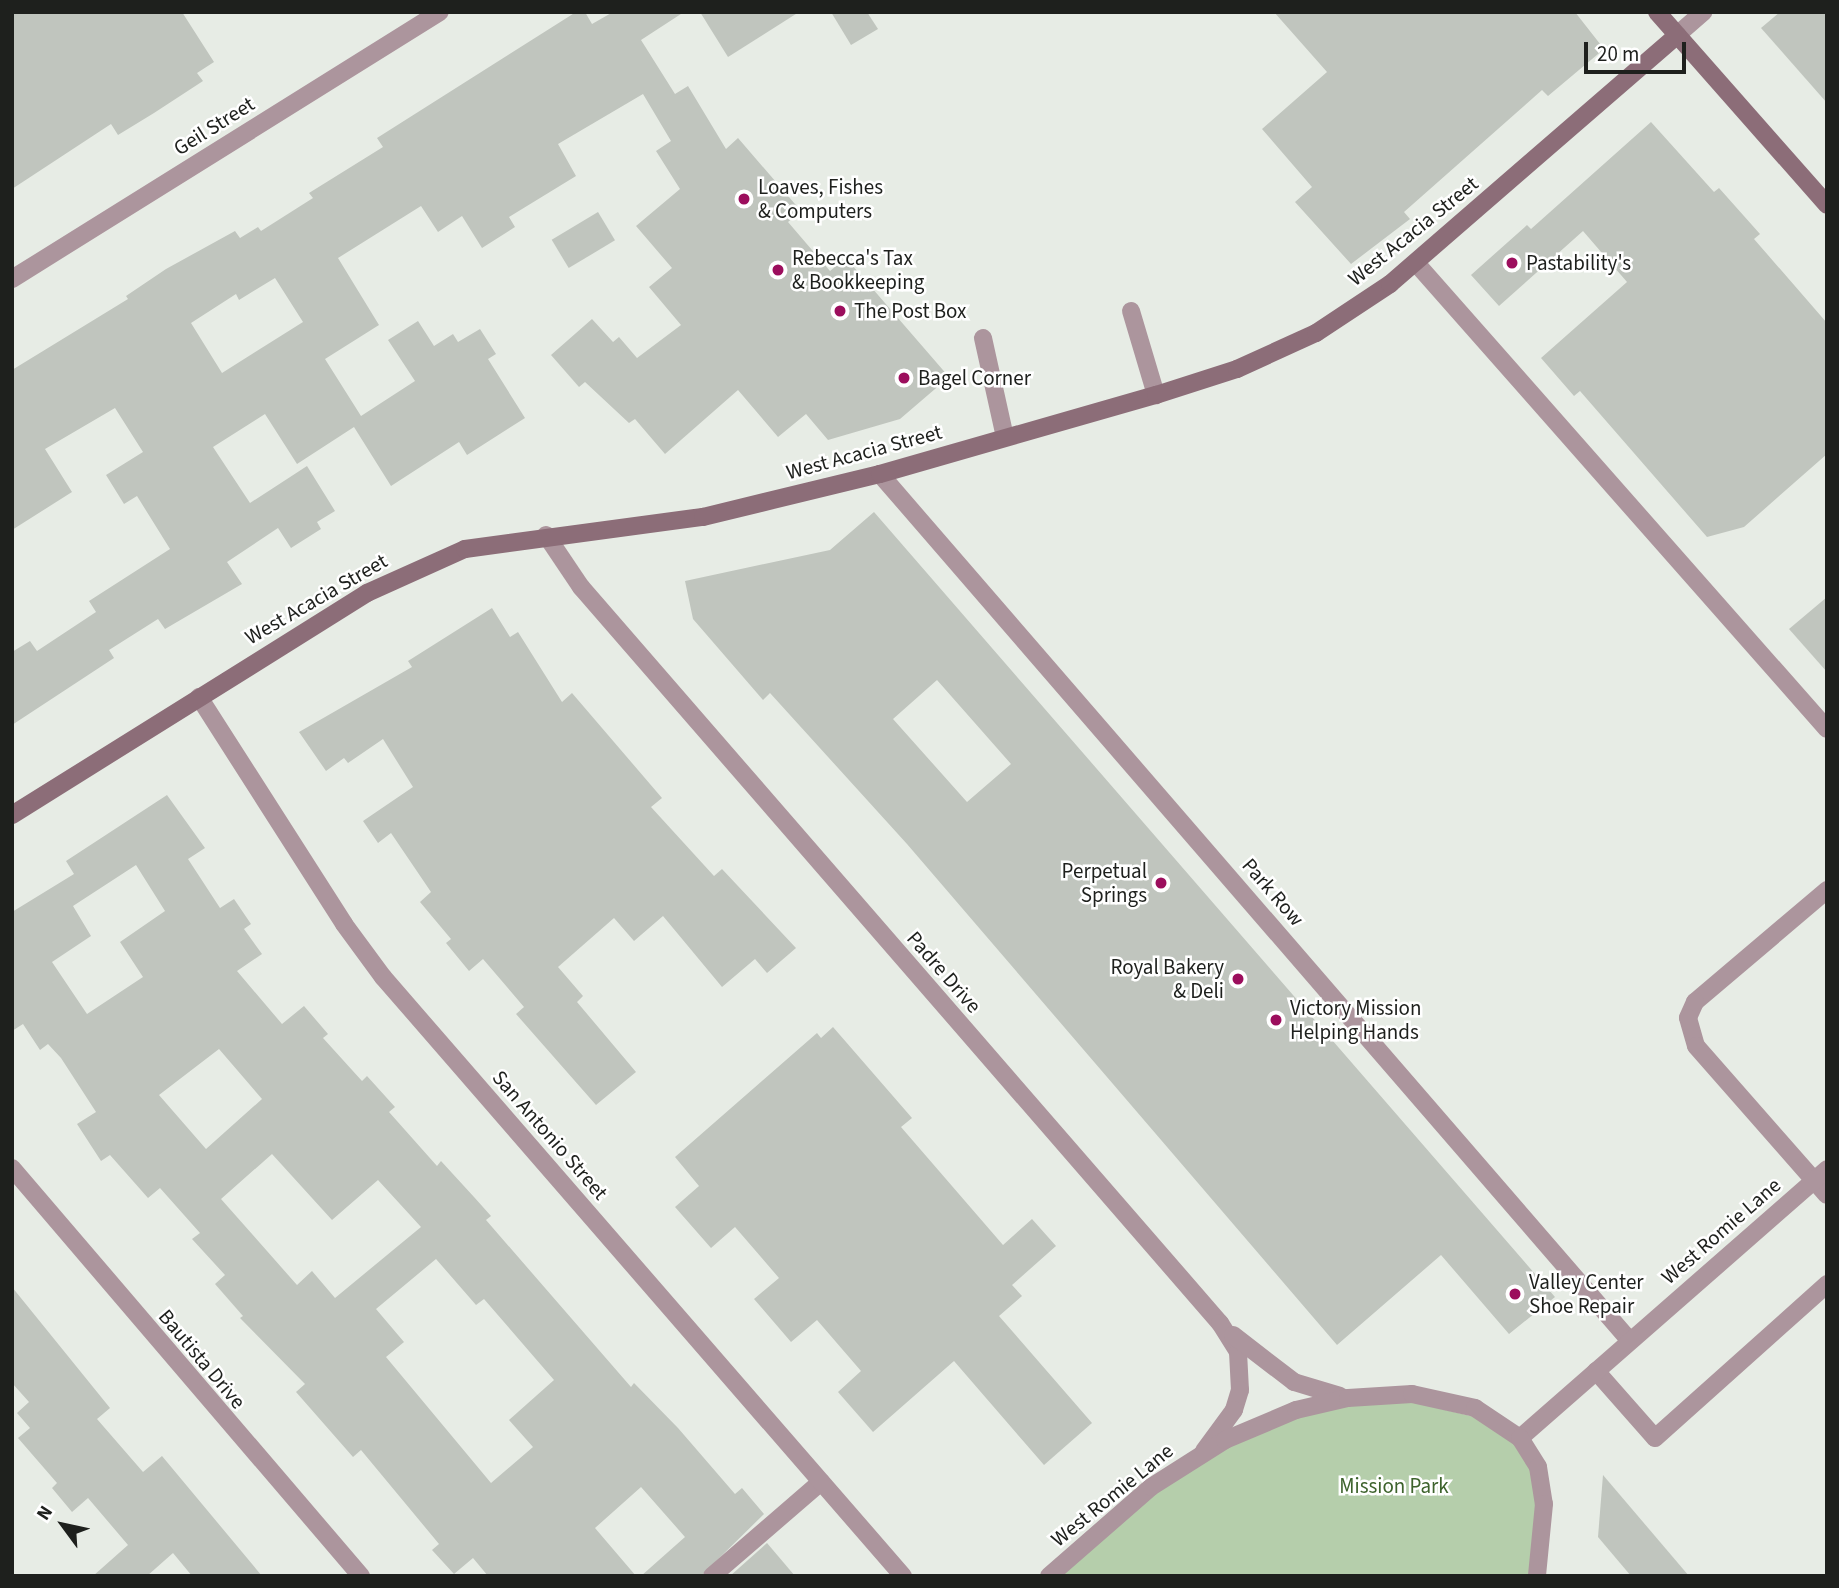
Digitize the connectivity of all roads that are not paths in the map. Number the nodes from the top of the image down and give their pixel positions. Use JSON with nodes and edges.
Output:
{"nodes":[{"id":1,"x":440,"y":12,"type":"edge"},
{"id":2,"x":1657,"y":12,"type":"edge"},
{"id":3,"x":1703,"y":12,"type":"edge"},
{"id":4,"x":1677,"y":35,"type":"junction"},
{"id":5,"x":1826,"y":202,"type":"edge"},
{"id":6,"x":1416,"y":262,"type":"junction"},
{"id":7,"x":12,"y":279,"type":"edge"},
{"id":8,"x":1131,"y":312,"type":"dead end"},
{"id":9,"x":983,"y":338,"type":"dead end"},
{"id":10,"x":1156,"y":396,"type":"junction"},
{"id":11,"x":1005,"y":437,"type":"junction"},
{"id":12,"x":880,"y":474,"type":"junction"},
{"id":13,"x":546,"y":535,"type":"junction"},
{"id":14,"x":199,"y":697,"type":"junction"},
{"id":15,"x":1827,"y":729,"type":"edge"},
{"id":16,"x":12,"y":815,"type":"edge"},
{"id":17,"x":1827,"y":890,"type":"edge"},
{"id":18,"x":12,"y":1168,"type":"edge"},
{"id":19,"x":1821,"y":1175,"type":"edge"},
{"id":20,"x":1827,"y":1195,"type":"edge"},
{"id":21,"x":1827,"y":1284,"type":"edge"},
{"id":22,"x":1220,"y":1323,"type":"junction"},
{"id":23,"x":1630,"y":1341,"type":"junction"},
{"id":24,"x":1596,"y":1371,"type":"junction"},
{"id":25,"x":1348,"y":1398,"type":"junction"},
{"id":26,"x":1520,"y":1438,"type":"junction"},
{"id":27,"x":1204,"y":1451,"type":"junction"},
{"id":28,"x":821,"y":1482,"type":"junction"},
{"id":29,"x":361,"y":1576,"type":"edge"},
{"id":30,"x":712,"y":1576,"type":"edge"},
{"id":31,"x":903,"y":1576,"type":"edge"},
{"id":32,"x":1048,"y":1576,"type":"edge"},
{"id":33,"x":1538,"y":1576,"type":"edge"}],
"edges":[{"from":1,"to":7,"type":"street","name":"Geil Street"},
{"from":2,"to":4,"type":"street"},
{"from":3,"to":4,"type":"street"},
{"from":4,"to":5,"type":"street"},
{"from":4,"to":6,"type":"street","name":"West Acacia Street"},
{"from":6,"to":10,"type":"street","name":"West Acacia Street"},
{"from":6,"to":15,"type":"street"},
{"from":8,"to":10,"type":"street"},
{"from":9,"to":11,"type":"street"},
{"from":10,"to":11,"type":"street","name":"West Acacia Street"},
{"from":11,"to":12,"type":"street","name":"West Acacia Street"},
{"from":12,"to":13,"type":"street","name":"West Acacia Street"},
{"from":12,"to":23,"type":"street","name":"Park Row"},
{"from":13,"to":14,"type":"street","name":"West Acacia Street"},
{"from":13,"to":22,"type":"street","name":"Padre Drive"},
{"from":14,"to":16,"type":"street","name":"West Acacia Street"},
{"from":14,"to":28,"type":"street","name":"San Antonio Street"},
{"from":17,"to":19,"type":"street"},
{"from":18,"to":29,"type":"street","name":"Bautista Drive"},
{"from":19,"to":20,"type":"street"},
{"from":19,"to":23,"type":"street","name":"West Romie Lane"},
{"from":21,"to":24,"type":"street"},
{"from":22,"to":25,"type":"street"},
{"from":22,"to":27,"type":"street","name":"Padre Drive"},
{"from":23,"to":24,"type":"street","name":"West Romie Lane"},
{"from":24,"to":26,"type":"street","name":"West Romie Lane"},
{"from":25,"to":26,"type":"street","name":"West Romie Lane"},
{"from":25,"to":27,"type":"street","name":"West Romie Lane"},
{"from":26,"to":33,"type":"street","name":"West Romie Lane"},
{"from":27,"to":32,"type":"street","name":"West Romie Lane"},
{"from":28,"to":30,"type":"street"},
{"from":28,"to":31,"type":"street","name":"San Antonio Street"}]}
